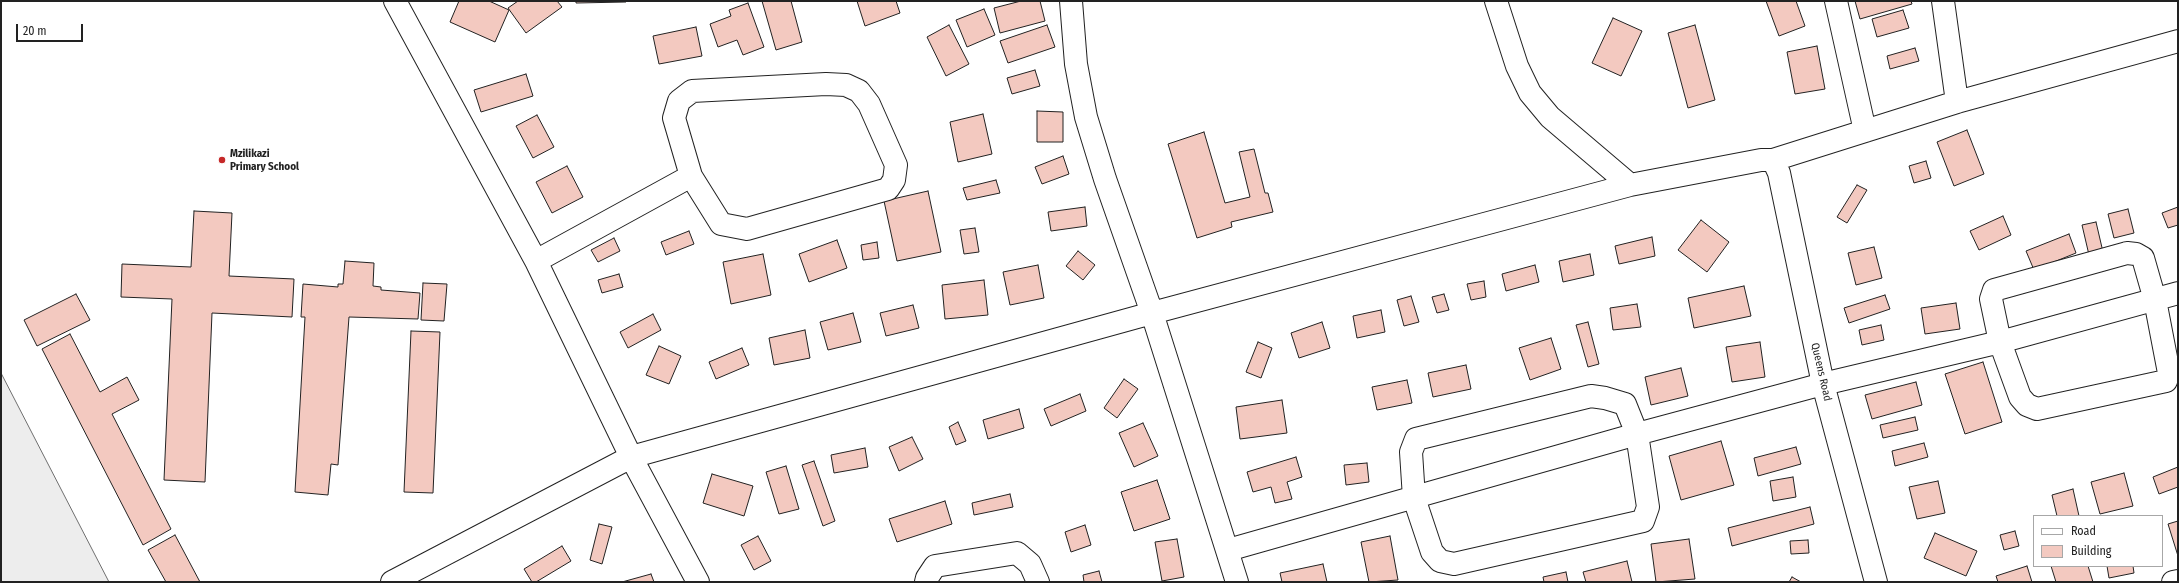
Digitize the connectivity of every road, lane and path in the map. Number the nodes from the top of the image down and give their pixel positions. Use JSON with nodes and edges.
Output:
{"nodes":[{"id":1,"x":396,"y":1,"type":"edge"},
{"id":2,"x":1071,"y":1,"type":"edge"},
{"id":3,"x":1496,"y":1,"type":"edge"},
{"id":4,"x":1836,"y":1,"type":"edge"},
{"id":5,"x":1943,"y":1,"type":"edge"},
{"id":6,"x":2178,"y":41,"type":"edge"},
{"id":7,"x":1958,"y":102,"type":"junction"},
{"id":8,"x":1865,"y":131,"type":"junction"},
{"id":9,"x":1772,"y":160,"type":"junction"},
{"id":10,"x":691,"y":176,"type":"junction"},
{"id":11,"x":1630,"y":185,"type":"junction"},
{"id":12,"x":536,"y":261,"type":"junction"},
{"id":13,"x":2178,"y":293,"type":"edge"},
{"id":14,"x":2155,"y":300,"type":"junction"},
{"id":15,"x":1152,"y":313,"type":"junction"},
{"id":16,"x":2000,"y":342,"type":"junction"},
{"id":17,"x":1823,"y":384,"type":"junction"},
{"id":18,"x":1637,"y":434,"type":"junction"},
{"id":19,"x":631,"y":457,"type":"junction"},
{"id":20,"x":1414,"y":498,"type":"junction"},
{"id":21,"x":1228,"y":550,"type":"junction"},
{"id":22,"x":2178,"y":581,"type":"edge"},
{"id":23,"x":392,"y":582,"type":"edge"},
{"id":24,"x":698,"y":582,"type":"edge"},
{"id":25,"x":926,"y":582,"type":"edge"},
{"id":26,"x":1038,"y":582,"type":"edge"},
{"id":27,"x":1237,"y":582,"type":"edge"},
{"id":28,"x":1876,"y":582,"type":"edge"},
{"id":29,"x":2173,"y":582,"type":"edge"}],
"edges":[{"from":1,"to":12,"type":"street"},
{"from":2,"to":15,"type":"street"},
{"from":3,"to":11,"type":"street"},
{"from":4,"to":8,"type":"street"},
{"from":5,"to":7,"type":"street"},
{"from":6,"to":7,"type":"street"},
{"from":7,"to":8,"type":"street"},
{"from":8,"to":9,"type":"street"},
{"from":9,"to":11,"type":"street"},
{"from":9,"to":17,"type":"street","name":"Queens Road"},
{"from":10,"to":10,"type":"street"},
{"from":10,"to":12,"type":"street"},
{"from":11,"to":15,"type":"street"},
{"from":12,"to":19,"type":"street"},
{"from":13,"to":14,"type":"street"},
{"from":14,"to":16,"type":"street"},
{"from":14,"to":16,"type":"street"},
{"from":14,"to":16,"type":"street"},
{"from":15,"to":19,"type":"street"},
{"from":15,"to":21,"type":"street"},
{"from":16,"to":17,"type":"street"},
{"from":17,"to":18,"type":"street"},
{"from":17,"to":28,"type":"street","name":"Queens Road"},
{"from":18,"to":20,"type":"street"},
{"from":18,"to":20,"type":"street"},
{"from":18,"to":20,"type":"street"},
{"from":19,"to":23,"type":"street"},
{"from":19,"to":24,"type":"street"},
{"from":20,"to":21,"type":"street"},
{"from":21,"to":27,"type":"street"},
{"from":22,"to":29,"type":"street"},
{"from":25,"to":26,"type":"street"}]}
